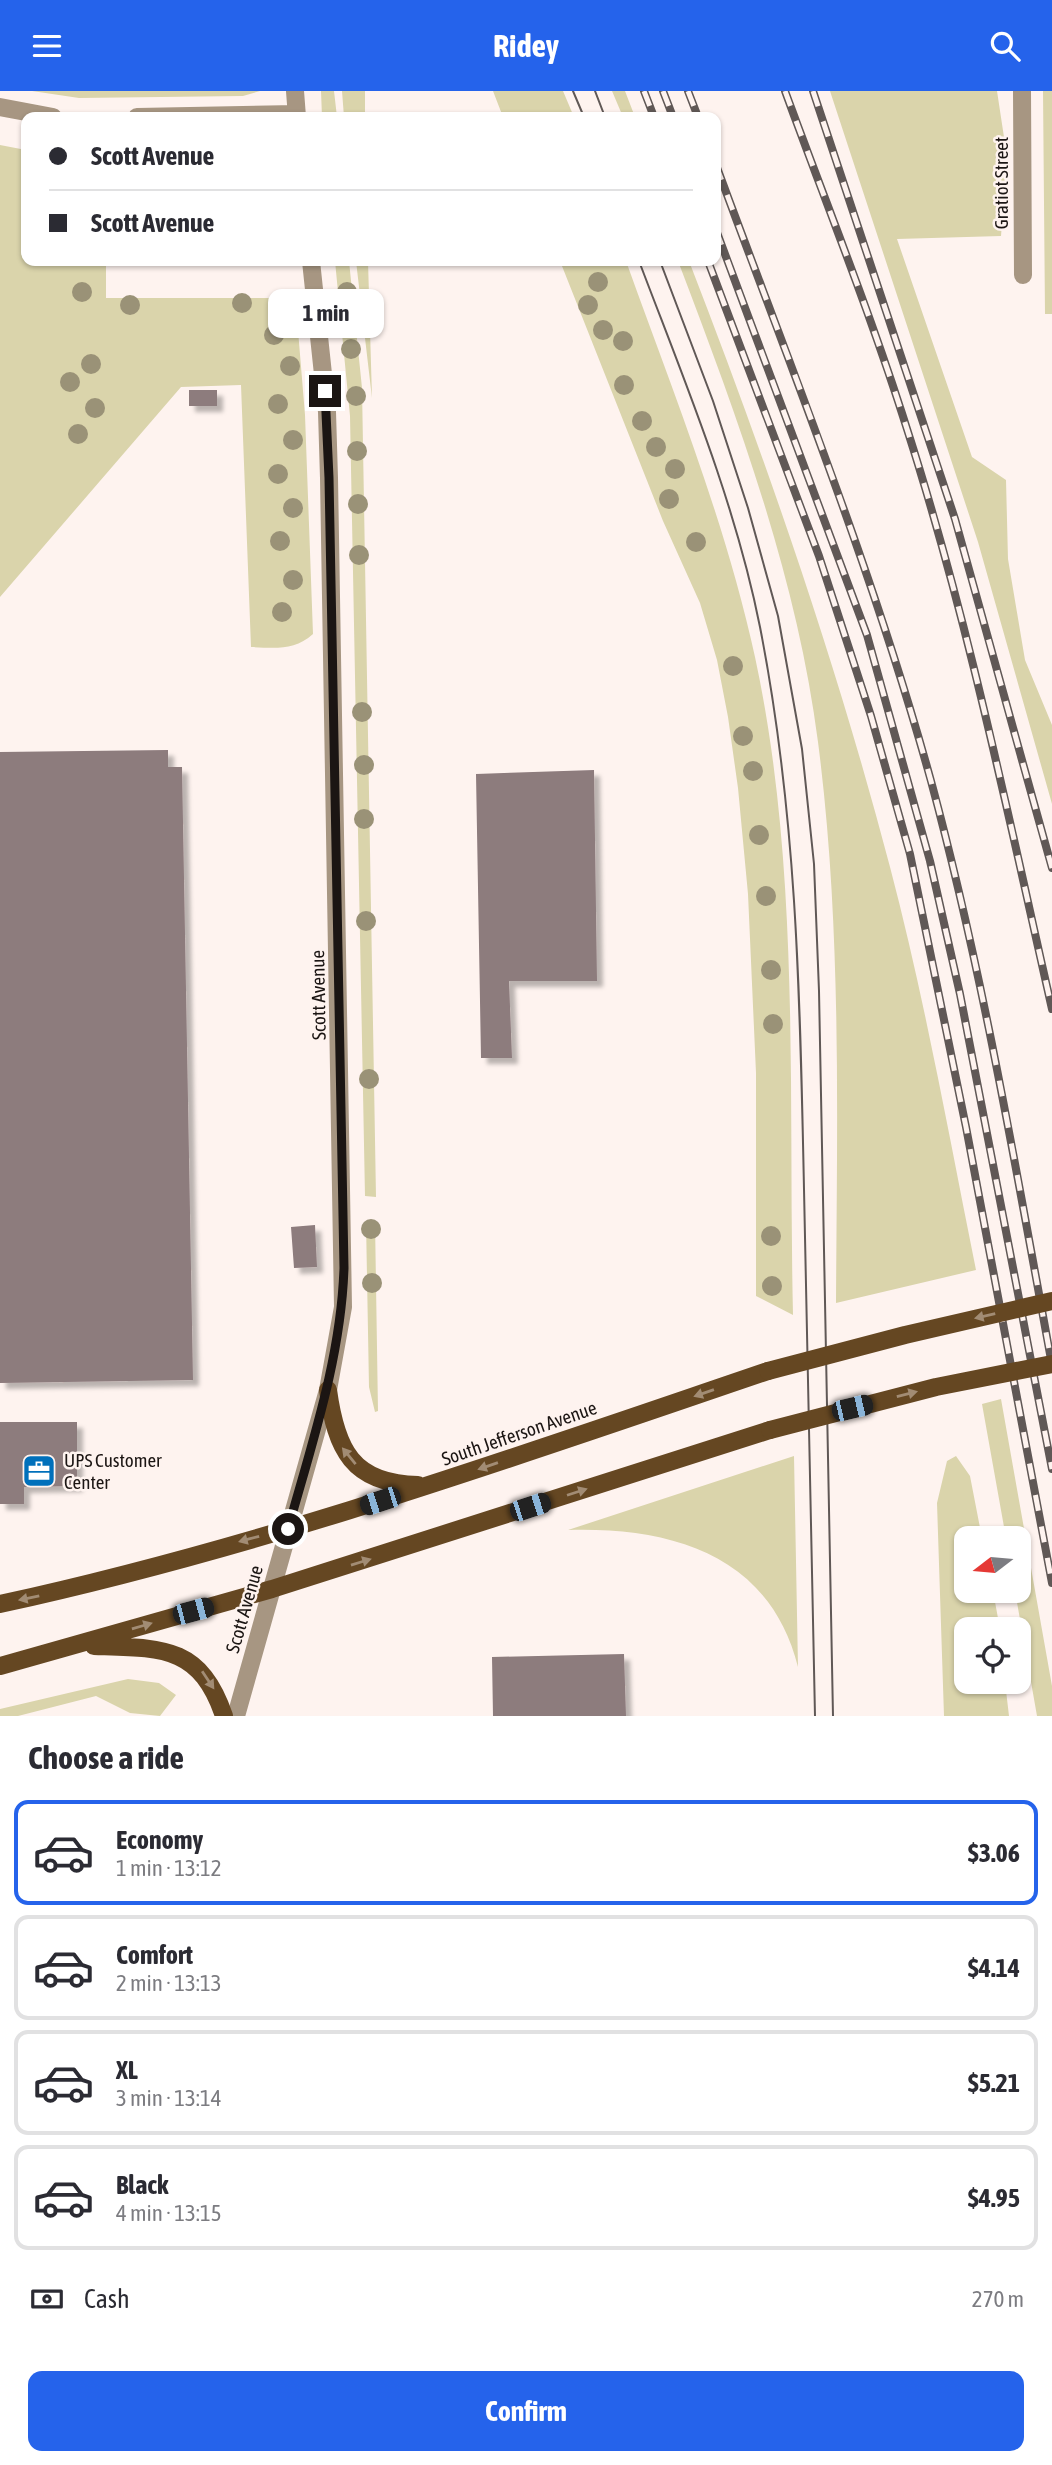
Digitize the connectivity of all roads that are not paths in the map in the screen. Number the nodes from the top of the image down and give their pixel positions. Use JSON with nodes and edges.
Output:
{"nodes":[{"id":1,"x":295,"y":91,"type":"edge"},
{"id":2,"x":1022,"y":91,"type":"edge"},
{"id":3,"x":0,"y":107,"type":"edge"},
{"id":4,"x":26,"y":112,"type":"edge"},
{"id":5,"x":297,"y":112,"type":"edge"},
{"id":6,"x":312,"y":266,"type":"edge"},
{"id":7,"x":1023,"y":275,"type":"dead end"},
{"id":8,"x":1052,"y":1301,"type":"edge"},
{"id":9,"x":1052,"y":1363,"type":"edge"},
{"id":10,"x":328,"y":1390,"type":"junction"},
{"id":11,"x":432,"y":1485,"type":"junction"},
{"id":12,"x":288,"y":1529,"type":"junction"},
{"id":13,"x":272,"y":1589,"type":"junction"},
{"id":14,"x":0,"y":1605,"type":"edge"},
{"id":15,"x":77,"y":1645,"type":"junction"},
{"id":16,"x":0,"y":1667,"type":"edge"},
{"id":17,"x":224,"y":1716,"type":"edge"},
{"id":18,"x":236,"y":1716,"type":"edge"}],
"edges":[{"from":1,"to":5,"type":"street"},
{"from":2,"to":7,"type":"street","name":"Gratiot Street"},
{"from":3,"to":4,"type":"street"},
{"from":6,"to":10,"type":"street","name":"Scott Avenue"},
{"from":8,"to":11,"type":"main road","name":"South Jefferson Avenue","one_way":true,"bridge":true},
{"from":13,"to":9,"type":"main road","one_way":true,"bridge":true},
{"from":11,"to":10,"type":"main road","one_way":true},
{"from":10,"to":12,"type":"street","name":"Scott Avenue"},
{"from":11,"to":12,"type":"main road","name":"South Jefferson Avenue"},
{"from":12,"to":13,"type":"street","name":"Scott Avenue"},
{"from":12,"to":14,"type":"main road","name":"South Jefferson Avenue","one_way":true},
{"from":15,"to":13,"type":"main road","one_way":true},
{"from":13,"to":18,"type":"street","name":"Scott Avenue"},
{"from":15,"to":16,"type":"main road"},
{"from":15,"to":17,"type":"main road","one_way":true}]}
